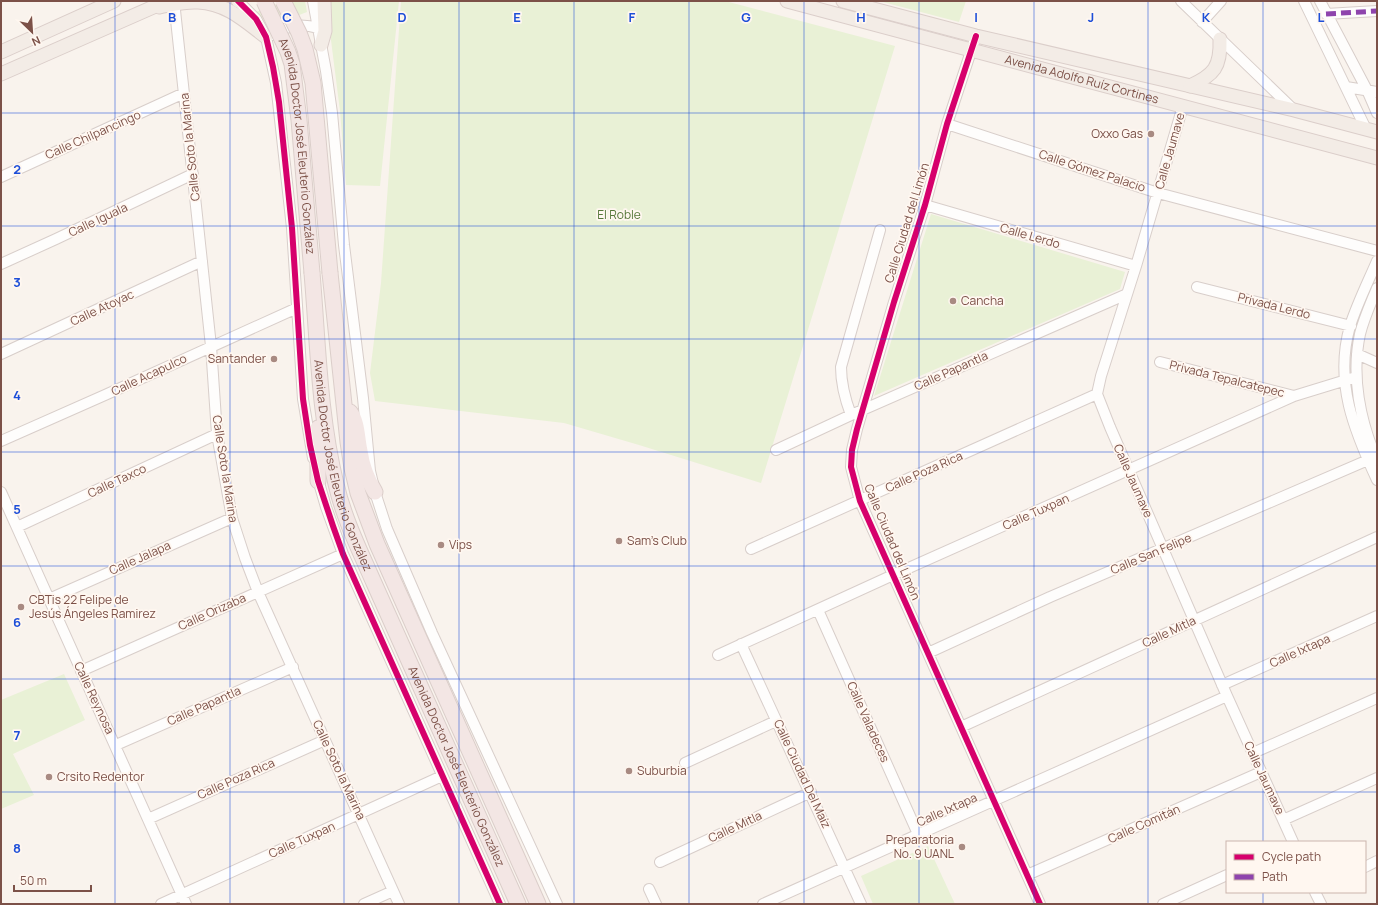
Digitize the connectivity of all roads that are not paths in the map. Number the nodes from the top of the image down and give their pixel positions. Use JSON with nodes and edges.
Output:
{"nodes":[{"id":1,"x":238,"y":1,"type":"edge"},
{"id":2,"x":264,"y":1,"type":"edge"},
{"id":3,"x":283,"y":1,"type":"edge"},
{"id":4,"x":313,"y":1,"type":"edge"},
{"id":5,"x":324,"y":1,"type":"edge"},
{"id":6,"x":787,"y":1,"type":"edge"},
{"id":7,"x":843,"y":1,"type":"edge"},
{"id":8,"x":1181,"y":1,"type":"edge"},
{"id":9,"x":1221,"y":1,"type":"edge"},
{"id":10,"x":1304,"y":1,"type":"edge"},
{"id":11,"x":1320,"y":1,"type":"edge"},
{"id":12,"x":110,"y":2,"type":"edge"},
{"id":13,"x":172,"y":2,"type":"edge"},
{"id":14,"x":1377,"y":11,"type":"edge"},
{"id":15,"x":1326,"y":14,"type":"junction"},
{"id":16,"x":1202,"y":22,"type":"junction"},
{"id":17,"x":318,"y":28,"type":"junction"},
{"id":18,"x":976,"y":36,"type":"junction"},
{"id":19,"x":266,"y":40,"type":"junction"},
{"id":20,"x":1220,"y":40,"type":"junction"},
{"id":21,"x":322,"y":46,"type":"junction"},
{"id":22,"x":972,"y":51,"type":"junction"},
{"id":23,"x":1,"y":52,"type":"edge"},
{"id":24,"x":1,"y":74,"type":"edge"},
{"id":25,"x":1190,"y":86,"type":"junction"},
{"id":26,"x":1346,"y":87,"type":"junction"},
{"id":27,"x":1372,"y":91,"type":"edge"},
{"id":28,"x":184,"y":93,"type":"junction"},
{"id":29,"x":1183,"y":106,"type":"junction"},
{"id":30,"x":1294,"y":110,"type":"junction"},
{"id":31,"x":1377,"y":113,"type":"edge"},
{"id":32,"x":947,"y":124,"type":"junction"},
{"id":33,"x":1372,"y":131,"type":"edge"},
{"id":34,"x":1377,"y":158,"type":"edge"},
{"id":35,"x":194,"y":174,"type":"junction"},
{"id":36,"x":1,"y":176,"type":"edge"},
{"id":37,"x":1158,"y":193,"type":"junction"},
{"id":38,"x":925,"y":205,"type":"junction"},
{"id":39,"x":880,"y":230,"type":"dead end"},
{"id":40,"x":1377,"y":251,"type":"edge"},
{"id":41,"x":202,"y":261,"type":"junction"},
{"id":42,"x":1377,"y":261,"type":"edge"},
{"id":43,"x":1,"y":264,"type":"edge"},
{"id":44,"x":1136,"y":266,"type":"junction"},
{"id":45,"x":1197,"y":287,"type":"dead end"},
{"id":46,"x":1377,"y":288,"type":"edge"},
{"id":47,"x":1127,"y":294,"type":"junction"},
{"id":48,"x":297,"y":308,"type":"junction"},
{"id":49,"x":1350,"y":326,"type":"junction"},
{"id":50,"x":211,"y":346,"type":"junction"},
{"id":51,"x":1,"y":354,"type":"edge"},
{"id":52,"x":1357,"y":354,"type":"junction"},
{"id":53,"x":1160,"y":362,"type":"dead end"},
{"id":54,"x":1377,"y":363,"type":"edge"},
{"id":55,"x":1356,"y":377,"type":"junction"},
{"id":56,"x":1344,"y":380,"type":"junction"},
{"id":57,"x":1097,"y":394,"type":"junction"},
{"id":58,"x":1294,"y":396,"type":"junction"},
{"id":59,"x":344,"y":405,"type":"junction"},
{"id":60,"x":862,"y":410,"type":"junction"},
{"id":61,"x":323,"y":414,"type":"junction"},
{"id":62,"x":851,"y":415,"type":"junction"},
{"id":63,"x":218,"y":434,"type":"junction"},
{"id":64,"x":1,"y":441,"type":"edge"},
{"id":65,"x":776,"y":450,"type":"dead end"},
{"id":66,"x":1374,"y":459,"type":"edge"},
{"id":67,"x":1129,"y":470,"type":"junction"},
{"id":68,"x":1377,"y":480,"type":"edge"},
{"id":69,"x":318,"y":481,"type":"junction"},
{"id":70,"x":1,"y":492,"type":"edge"},
{"id":71,"x":374,"y":492,"type":"junction"},
{"id":72,"x":860,"y":500,"type":"junction"},
{"id":73,"x":232,"y":518,"type":"junction"},
{"id":74,"x":17,"y":527,"type":"junction"},
{"id":75,"x":1377,"y":537,"type":"edge"},
{"id":76,"x":751,"y":549,"type":"dead end"},
{"id":77,"x":1163,"y":549,"type":"junction"},
{"id":78,"x":343,"y":554,"type":"junction"},
{"id":79,"x":893,"y":575,"type":"junction"},
{"id":80,"x":258,"y":592,"type":"junction"},
{"id":81,"x":49,"y":599,"type":"junction"},
{"id":82,"x":818,"y":610,"type":"junction"},
{"id":83,"x":1377,"y":616,"type":"edge"},
{"id":84,"x":1194,"y":620,"type":"junction"},
{"id":85,"x":741,"y":644,"type":"junction"},
{"id":86,"x":928,"y":653,"type":"junction"},
{"id":87,"x":718,"y":655,"type":"dead end"},
{"id":88,"x":293,"y":667,"type":"junction"},
{"id":89,"x":81,"y":671,"type":"junction"},
{"id":90,"x":1222,"y":685,"type":"junction"},
{"id":91,"x":1227,"y":696,"type":"junction"},
{"id":92,"x":1377,"y":698,"type":"edge"},
{"id":93,"x":776,"y":721,"type":"junction"},
{"id":94,"x":961,"y":727,"type":"junction"},
{"id":95,"x":324,"y":740,"type":"junction"},
{"id":96,"x":116,"y":745,"type":"junction"},
{"id":97,"x":1253,"y":753,"type":"junction"},
{"id":98,"x":685,"y":763,"type":"dead end"},
{"id":99,"x":1261,"y":772,"type":"junction"},
{"id":100,"x":442,"y":776,"type":"junction"},
{"id":101,"x":1377,"y":778,"type":"edge"},
{"id":102,"x":810,"y":792,"type":"junction"},
{"id":103,"x":993,"y":801,"type":"junction"},
{"id":104,"x":359,"y":815,"type":"junction"},
{"id":105,"x":148,"y":818,"type":"junction"},
{"id":106,"x":1283,"y":820,"type":"junction"},
{"id":107,"x":918,"y":834,"type":"junction"},
{"id":108,"x":1293,"y":841,"type":"edge"},
{"id":109,"x":1377,"y":861,"type":"edge"},
{"id":110,"x":660,"y":862,"type":"dead end"},
{"id":111,"x":1366,"y":866,"type":"edge"},
{"id":112,"x":846,"y":868,"type":"junction"},
{"id":113,"x":1027,"y":875,"type":"junction"},
{"id":114,"x":1226,"y":875,"type":"edge"},
{"id":115,"x":649,"y":889,"type":"dead end"},
{"id":116,"x":393,"y":891,"type":"junction"},
{"id":117,"x":1316,"y":893,"type":"edge"},
{"id":118,"x":182,"y":894,"type":"junction"},
{"id":119,"x":161,"y":904,"type":"edge"},
{"id":120,"x":186,"y":904,"type":"edge"},
{"id":121,"x":364,"y":904,"type":"edge"},
{"id":122,"x":399,"y":904,"type":"edge"},
{"id":123,"x":500,"y":904,"type":"edge"},
{"id":124,"x":518,"y":904,"type":"edge"},
{"id":125,"x":538,"y":904,"type":"edge"},
{"id":126,"x":557,"y":904,"type":"edge"},
{"id":127,"x":656,"y":904,"type":"edge"},
{"id":128,"x":763,"y":904,"type":"edge"},
{"id":129,"x":862,"y":904,"type":"edge"},
{"id":130,"x":1040,"y":904,"type":"edge"},
{"id":131,"x":1163,"y":904,"type":"edge"},
{"id":132,"x":1321,"y":904,"type":"edge"}],
"edges":[{"from":1,"to":19,"type":"street"},
{"from":2,"to":61,"type":"highway","name":"Avenida Doctor José Eleuterio González","bridge":true},
{"from":3,"to":59,"type":"highway","name":"Avenida Doctor José Eleuterio González","bridge":true},
{"from":4,"to":17,"type":"street"},
{"from":5,"to":21,"type":"main road"},
{"from":6,"to":22,"type":"main road","name":"Avenida Adolfo Ruíz Cortines"},
{"from":7,"to":18,"type":"main road","name":"Avenida Adolfo Ruíz Cortines"},
{"from":8,"to":16,"type":"street"},
{"from":9,"to":16,"type":"street"},
{"from":10,"to":26,"type":"street"},
{"from":11,"to":15,"type":"street"},
{"from":12,"to":23,"type":"main road"},
{"from":13,"to":19,"type":"main road"},
{"from":13,"to":24,"type":"main road"},
{"from":13,"to":28,"type":"street","name":"Calle Soto la Marina"},
{"from":14,"to":15,"type":"street"},
{"from":15,"to":27,"type":"street"},
{"from":16,"to":20,"type":"street"},
{"from":17,"to":19,"type":"street"},
{"from":17,"to":21,"type":"street"},
{"from":18,"to":22,"type":"street","name":"Calle Ciudad del Limón"},
{"from":18,"to":25,"type":"main road","name":"Avenida Adolfo Ruíz Cortines"},
{"from":19,"to":48,"type":"street"},
{"from":20,"to":25,"type":"main road"},
{"from":20,"to":30,"type":"street"},
{"from":21,"to":71,"type":"street"},
{"from":22,"to":29,"type":"main road","name":"Avenida Adolfo Ruíz Cortines"},
{"from":22,"to":32,"type":"street","name":"Calle Ciudad del Limón"},
{"from":25,"to":30,"type":"main road","name":"Avenida Adolfo Ruíz Cortines"},
{"from":26,"to":27,"type":"street"},
{"from":26,"to":33,"type":"street"},
{"from":27,"to":31,"type":"street"},
{"from":28,"to":35,"type":"street","name":"Calle Soto la Marina"},
{"from":28,"to":36,"type":"street","name":"Calle Chilpancingo"},
{"from":29,"to":34,"type":"main road","name":"Avenida Adolfo Ruíz Cortines"},
{"from":29,"to":37,"type":"street","name":"Calle Jaumave"},
{"from":30,"to":33,"type":"main road","name":"Avenida Adolfo Ruíz Cortines"},
{"from":32,"to":37,"type":"street","name":"Calle Gómez Palacio"},
{"from":32,"to":38,"type":"street","name":"Calle Ciudad del Limón"},
{"from":35,"to":41,"type":"street","name":"Calle Soto la Marina"},
{"from":35,"to":43,"type":"street","name":"Calle Iguala"},
{"from":37,"to":40,"type":"street","name":"Calle Gómez Palacio"},
{"from":37,"to":44,"type":"street","name":"Calle Jaumave"},
{"from":38,"to":44,"type":"street","name":"Calle Lerdo"},
{"from":38,"to":60,"type":"street","name":"Calle Ciudad del Limón"},
{"from":39,"to":62,"type":"street"},
{"from":41,"to":50,"type":"street","name":"Calle Soto la Marina"},
{"from":41,"to":51,"type":"street","name":"Calle Atoyac"},
{"from":42,"to":49,"type":"street"},
{"from":44,"to":47,"type":"street","name":"Calle Jaumave"},
{"from":45,"to":49,"type":"street","name":"Privada Lerdo"},
{"from":46,"to":52,"type":"street"},
{"from":47,"to":57,"type":"street","name":"Calle Jaumave"},
{"from":47,"to":60,"type":"street","name":"Calle Papantla"},
{"from":48,"to":50,"type":"street","name":"Calle Acapulco"},
{"from":48,"to":69,"type":"street"},
{"from":49,"to":56,"type":"street"},
{"from":50,"to":63,"type":"street","name":"Calle Soto la Marina"},
{"from":50,"to":64,"type":"street","name":"Calle Acapulco"},
{"from":52,"to":54,"type":"street"},
{"from":52,"to":55,"type":"street"},
{"from":53,"to":58,"type":"street","name":"Privada Tepalcatepec"},
{"from":55,"to":56,"type":"street","name":"Calle Tuxpan"},
{"from":55,"to":66,"type":"street"},
{"from":56,"to":58,"type":"street","name":"Calle Tuxpan"},
{"from":56,"to":66,"type":"street"},
{"from":57,"to":67,"type":"street","name":"Calle Jaumave"},
{"from":57,"to":72,"type":"street","name":"Calle Poza Rica"},
{"from":58,"to":67,"type":"street","name":"Calle Tuxpan"},
{"from":59,"to":71,"type":"highway"},
{"from":59,"to":125,"type":"highway","name":"Avenida Doctor José Eleuterio González"},
{"from":60,"to":62,"type":"street","name":"Calle Papantla"},
{"from":60,"to":72,"type":"street","name":"Calle Ciudad del Limón"},
{"from":61,"to":69,"type":"highway"},
{"from":61,"to":124,"type":"highway","name":"Avenida Doctor José Eleuterio González"},
{"from":62,"to":65,"type":"street","name":"Calle Papantla"},
{"from":63,"to":73,"type":"street","name":"Calle Soto la Marina"},
{"from":63,"to":74,"type":"street","name":"Calle Taxco"},
{"from":66,"to":68,"type":"street"},
{"from":66,"to":77,"type":"street","name":"Calle San Felipe"},
{"from":67,"to":77,"type":"street","name":"Calle Jaumave"},
{"from":67,"to":79,"type":"street","name":"Calle Tuxpan"},
{"from":69,"to":78,"type":"street"},
{"from":70,"to":74,"type":"street","name":"Calle Reynosa"},
{"from":71,"to":126,"type":"street"},
{"from":72,"to":76,"type":"street","name":"Calle Poza Rica"},
{"from":72,"to":79,"type":"street","name":"Calle Ciudad del Limón"},
{"from":73,"to":80,"type":"street","name":"Calle Soto la Marina"},
{"from":73,"to":81,"type":"street","name":"Calle Jalapa"},
{"from":74,"to":81,"type":"street","name":"Calle Reynosa"},
{"from":75,"to":84,"type":"street","name":"Calle Mitla"},
{"from":77,"to":84,"type":"street","name":"Calle Jaumave"},
{"from":77,"to":86,"type":"street","name":"Calle San Felipe"},
{"from":78,"to":80,"type":"street","name":"Calle Orizaba"},
{"from":78,"to":100,"type":"street"},
{"from":79,"to":82,"type":"street","name":"Calle Tuxpan"},
{"from":79,"to":86,"type":"street","name":"Calle Ciudad del Limón"},
{"from":80,"to":88,"type":"street","name":"Calle Soto la Marina"},
{"from":80,"to":89,"type":"street","name":"Calle Orizaba"},
{"from":81,"to":89,"type":"street","name":"Calle Reynosa"},
{"from":82,"to":85,"type":"street","name":"Calle Tuxpan"},
{"from":82,"to":107,"type":"street","name":"Calle Valadeces"},
{"from":83,"to":90,"type":"street","name":"Calle Ixtapa"},
{"from":84,"to":90,"type":"street","name":"Calle Jaumave"},
{"from":84,"to":94,"type":"street","name":"Calle Mitla"},
{"from":85,"to":87,"type":"street","name":"Calle Tuxpan"},
{"from":85,"to":93,"type":"street","name":"Calle Ciudad Del Maíz"},
{"from":86,"to":94,"type":"street","name":"Calle Ciudad del Limón"},
{"from":88,"to":95,"type":"street","name":"Calle Soto la Marina"},
{"from":88,"to":96,"type":"street","name":"Calle Papantla"},
{"from":89,"to":96,"type":"street","name":"Calle Reynosa"},
{"from":90,"to":91,"type":"street","name":"Calle Jaumave"},
{"from":91,"to":97,"type":"street","name":"Calle Jaumave"},
{"from":91,"to":103,"type":"street","name":"Calle Ixtapa"},
{"from":92,"to":97,"type":"street"},
{"from":93,"to":98,"type":"street"},
{"from":93,"to":102,"type":"street","name":"Calle Ciudad Del Maíz"},
{"from":94,"to":103,"type":"street","name":"Calle Ciudad del Limón"},
{"from":95,"to":104,"type":"street","name":"Calle Soto la Marina"},
{"from":95,"to":105,"type":"street","name":"Calle Poza Rica"},
{"from":96,"to":105,"type":"street","name":"Calle Reynosa"},
{"from":97,"to":99,"type":"street","name":"Calle Jaumave"},
{"from":99,"to":106,"type":"street","name":"Calle Jaumave"},
{"from":99,"to":113,"type":"street","name":"Calle Comitán"},
{"from":100,"to":104,"type":"street","name":"Calle Tuxpan"},
{"from":100,"to":123,"type":"street"},
{"from":101,"to":106,"type":"street"},
{"from":102,"to":110,"type":"street","name":"Calle Mitla"},
{"from":102,"to":112,"type":"street","name":"Calle Ciudad Del Maíz"},
{"from":103,"to":107,"type":"street","name":"Calle Ixtapa"},
{"from":103,"to":113,"type":"street","name":"Calle Ciudad del Limón"},
{"from":104,"to":116,"type":"street","name":"Calle Soto la Marina"},
{"from":104,"to":118,"type":"street","name":"Calle Tuxpan"},
{"from":105,"to":118,"type":"street","name":"Calle Reynosa"},
{"from":106,"to":108,"type":"street","name":"Calle Jaumave"},
{"from":107,"to":112,"type":"street","name":"Calle Ixtapa"},
{"from":109,"to":111,"type":"street"},
{"from":112,"to":128,"type":"street","name":"Calle Ixtapa"},
{"from":112,"to":129,"type":"street","name":"Calle Ciudad Del Maíz"},
{"from":113,"to":130,"type":"street","name":"Calle Ciudad del Limón"},
{"from":114,"to":131,"type":"street"},
{"from":115,"to":127,"type":"street"},
{"from":116,"to":121,"type":"street"},
{"from":116,"to":122,"type":"street","name":"Calle Soto la Marina"},
{"from":117,"to":132,"type":"street"},
{"from":118,"to":119,"type":"street","name":"Calle Tuxpan"},
{"from":118,"to":120,"type":"street","name":"Calle Reynosa"}]}
